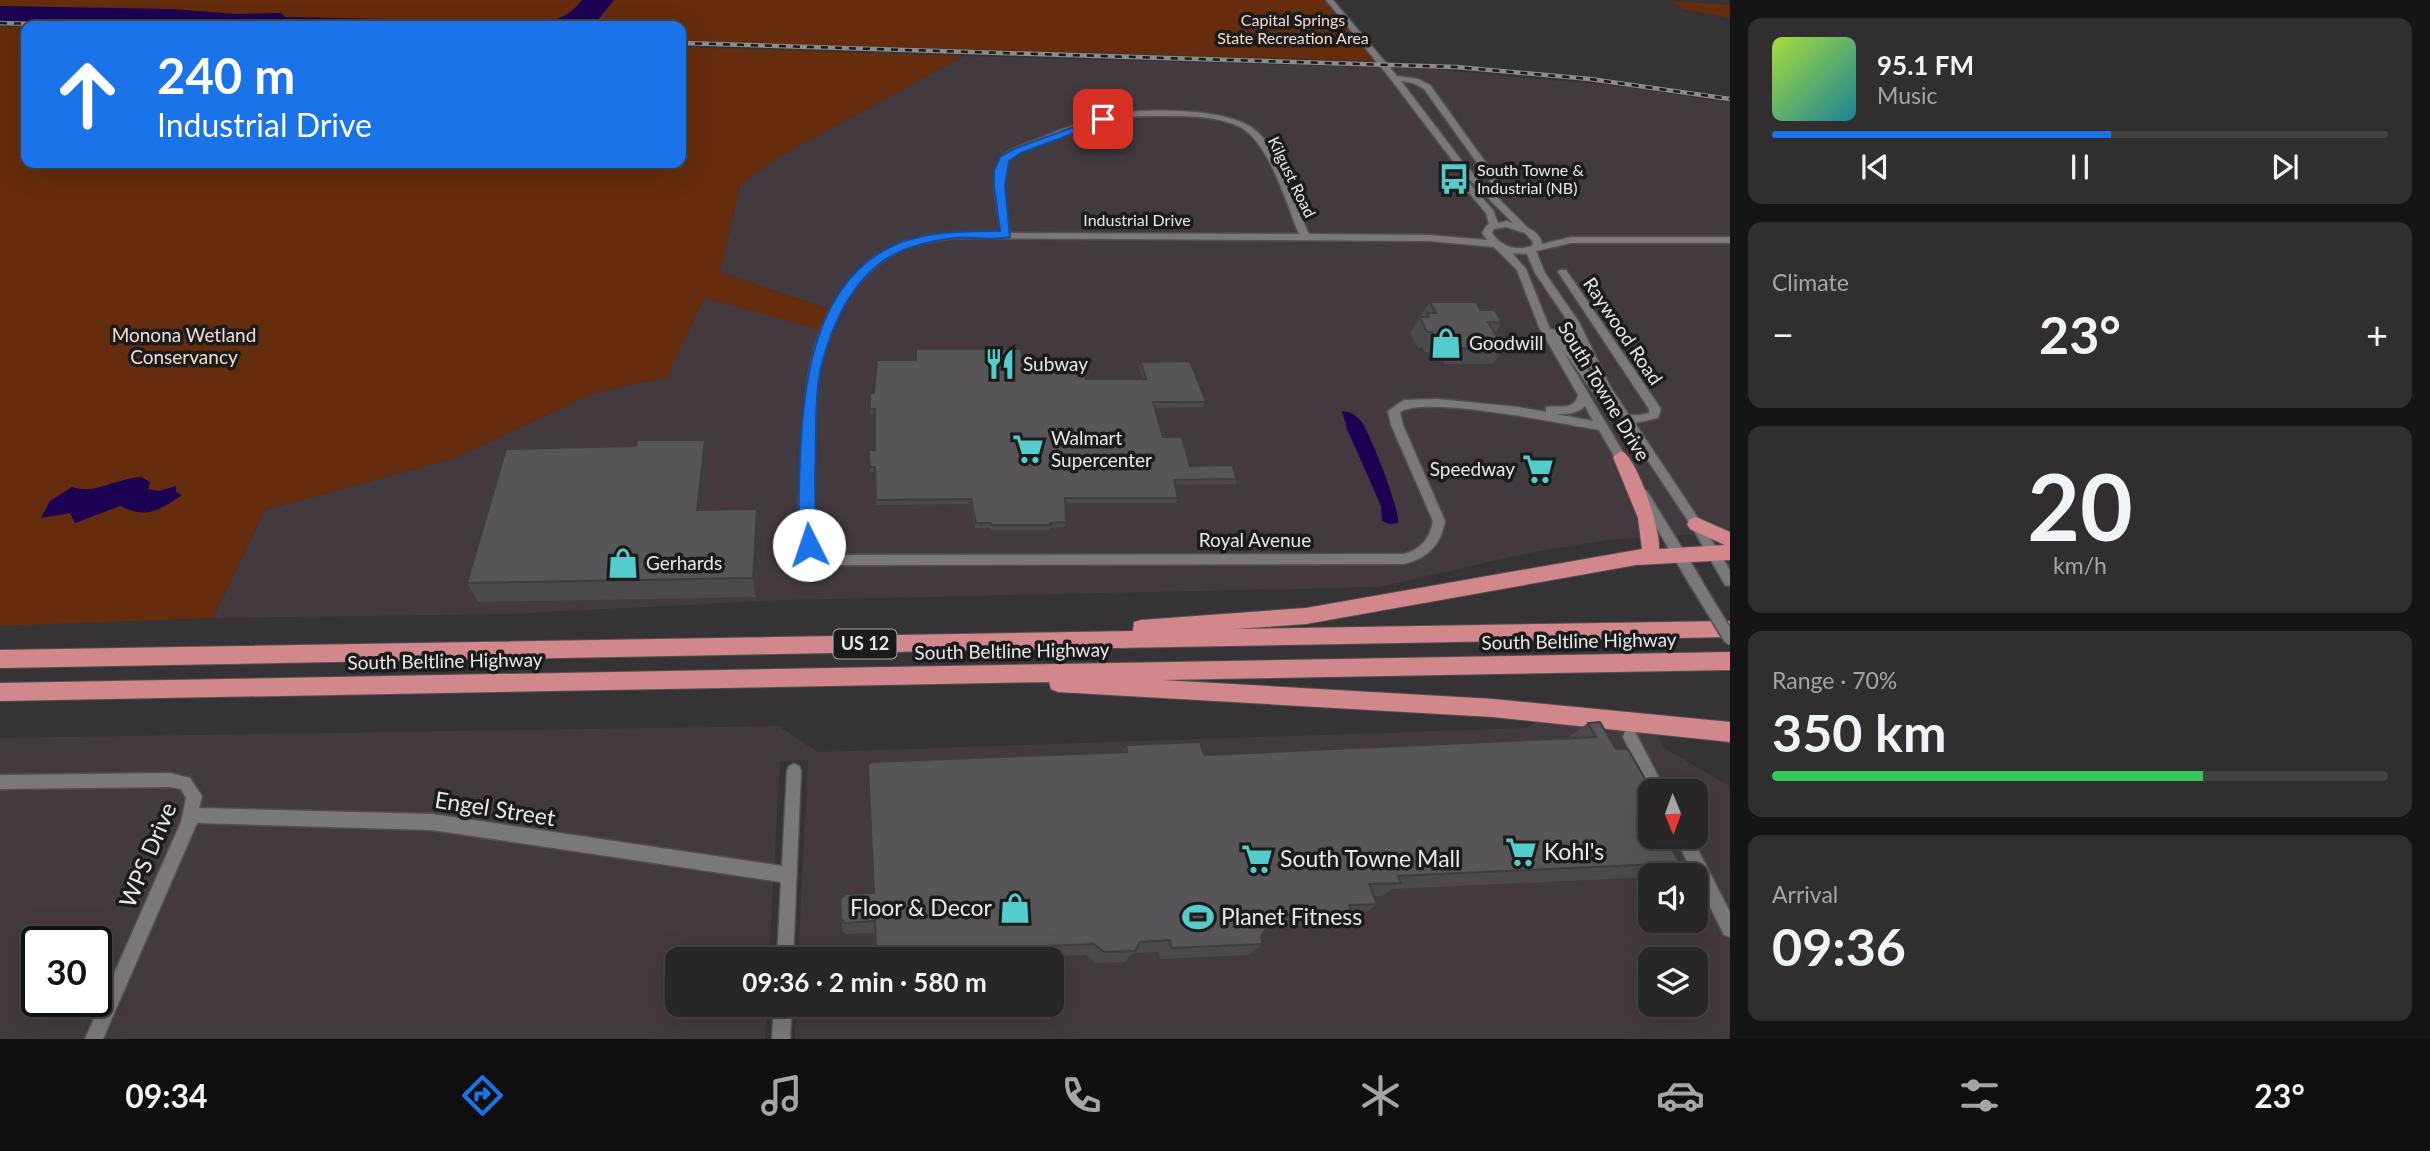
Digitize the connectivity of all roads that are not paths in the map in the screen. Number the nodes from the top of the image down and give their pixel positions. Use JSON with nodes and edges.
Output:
{"nodes":[{"id":1,"x":1329,"y":0,"type":"edge"},
{"id":2,"x":1394,"y":78,"type":"junction"},
{"id":3,"x":1432,"y":131,"type":"junction"},
{"id":4,"x":1501,"y":190,"type":"dead end"},
{"id":5,"x":1492,"y":226,"type":"junction"},
{"id":6,"x":1526,"y":230,"type":"junction"},
{"id":7,"x":1006,"y":235,"type":"junction"},
{"id":8,"x":1305,"y":237,"type":"junction"},
{"id":9,"x":1429,"y":238,"type":"junction"},
{"id":10,"x":1624,"y":240,"type":"junction"},
{"id":11,"x":1730,"y":240,"type":"edge"},
{"id":12,"x":1498,"y":245,"type":"junction"},
{"id":13,"x":1533,"y":250,"type":"junction"},
{"id":14,"x":1563,"y":272,"type":"dead end"},
{"id":15,"x":1540,"y":318,"type":"junction"},
{"id":16,"x":1584,"y":396,"type":"junction"},
{"id":17,"x":1655,"y":409,"type":"joint"},
{"id":18,"x":1518,"y":411,"type":"junction"},
{"id":19,"x":1628,"y":418,"type":"junction"},
{"id":20,"x":1603,"y":427,"type":"junction"},
{"id":21,"x":1621,"y":457,"type":"junction"},
{"id":22,"x":1696,"y":524,"type":"junction"},
{"id":23,"x":1730,"y":540,"type":"edge"},
{"id":24,"x":809,"y":545,"type":"joint"},
{"id":25,"x":1721,"y":553,"type":"edge"},
{"id":26,"x":1678,"y":554,"type":"junction"},
{"id":27,"x":1642,"y":557,"type":"junction"},
{"id":28,"x":1730,"y":581,"type":"edge"},
{"id":29,"x":1730,"y":629,"type":"edge"},
{"id":30,"x":1730,"y":639,"type":"edge"},
{"id":31,"x":900,"y":643,"type":"junction"},
{"id":32,"x":0,"y":659,"type":"edge"},
{"id":33,"x":1730,"y":662,"type":"edge"},
{"id":34,"x":901,"y":676,"type":"junction"},
{"id":35,"x":0,"y":692,"type":"edge"},
{"id":36,"x":1652,"y":723,"type":"junction"},
{"id":37,"x":1730,"y":732,"type":"edge"},
{"id":38,"x":1630,"y":737,"type":"dead end"},
{"id":39,"x":1730,"y":742,"type":"edge"},
{"id":40,"x":794,"y":771,"type":"dead end"},
{"id":41,"x":1652,"y":779,"type":"edge"},
{"id":42,"x":0,"y":782,"type":"edge"},
{"id":43,"x":192,"y":815,"type":"junction"},
{"id":44,"x":1689,"y":849,"type":"edge"},
{"id":45,"x":789,"y":875,"type":"junction"},
{"id":46,"x":1730,"y":929,"type":"edge"},
{"id":47,"x":786,"y":947,"type":"edge"},
{"id":48,"x":782,"y":1017,"type":"edge"},
{"id":49,"x":94,"y":1039,"type":"edge"},
{"id":50,"x":781,"y":1039,"type":"edge"}],
"edges":[{"from":1,"to":2,"type":"street"},
{"from":2,"to":3,"type":"street"},
{"from":2,"to":4,"type":"street"},
{"from":3,"to":5,"type":"street"},
{"from":3,"to":6,"type":"street"},
{"from":5,"to":6,"type":"street"},
{"from":5,"to":9,"type":"street","name":"Industrial Drive"},
{"from":5,"to":12,"type":"street"},
{"from":6,"to":10,"type":"street"},
{"from":6,"to":13,"type":"street","name":"South Towne Drive"},
{"from":7,"to":8,"type":"street","name":"Industrial Drive"},
{"from":7,"to":8,"type":"street","name":"Kilgust Road"},
{"from":7,"to":24,"type":"street","name":"Industrial Drive"},
{"from":8,"to":9,"type":"street","name":"Industrial Drive"},
{"from":9,"to":12,"type":"street","name":"Industrial Drive"},
{"from":10,"to":11,"type":"street"},
{"from":10,"to":13,"type":"street"},
{"from":12,"to":13,"type":"street","name":"Industrial Drive"},
{"from":12,"to":15,"type":"street","name":"South Towne Drive"},
{"from":13,"to":19,"type":"street","name":"South Towne Drive"},
{"from":14,"to":17,"type":"street","name":"Raywood Road"},
{"from":15,"to":16,"type":"street","name":"South Towne Drive"},
{"from":15,"to":19,"type":"street"},
{"from":16,"to":18,"type":"street","name":"Royal Avenue"},
{"from":16,"to":20,"type":"street","name":"South Towne Drive"},
{"from":17,"to":19,"type":"street"},
{"from":18,"to":20,"type":"street","name":"Royal Avenue"},
{"from":18,"to":24,"type":"street","name":"Royal Avenue"},
{"from":19,"to":22,"type":"street","name":"South Towne Drive"},
{"from":20,"to":21,"type":"street","name":"South Towne Drive"},
{"from":21,"to":26,"type":"street","name":"South Towne Drive"},
{"from":21,"to":27,"type":"highway"},
{"from":22,"to":23,"type":"highway"},
{"from":22,"to":25,"type":"street","name":"South Towne Drive"},
{"from":25,"to":26,"type":"highway"},
{"from":25,"to":28,"type":"street","name":"South Towne Drive"},
{"from":26,"to":27,"type":"highway"},
{"from":26,"to":30,"type":"street","name":"South Towne Drive","bridge":true},
{"from":27,"to":31,"type":"highway"},
{"from":29,"to":31,"type":"highway","name":"South Beltline Highway","number":"US 12"},
{"from":31,"to":32,"type":"highway","name":"South Beltline Highway","number":"US 12"},
{"from":33,"to":34,"type":"highway","name":"South Beltline Highway","number":"US 12"},
{"from":34,"to":35,"type":"highway","name":"South Beltline Highway","number":"US 12"},
{"from":34,"to":36,"type":"highway"},
{"from":36,"to":37,"type":"highway"},
{"from":36,"to":39,"type":"highway"},
{"from":38,"to":41,"type":"street"},
{"from":40,"to":45,"type":"street"},
{"from":42,"to":43,"type":"street","name":"WPS Drive"},
{"from":43,"to":45,"type":"street","name":"Engel Street"},
{"from":43,"to":49,"type":"street","name":"WPS Drive"},
{"from":44,"to":46,"type":"street"},
{"from":45,"to":47,"type":"street"},
{"from":48,"to":50,"type":"street"}]}
